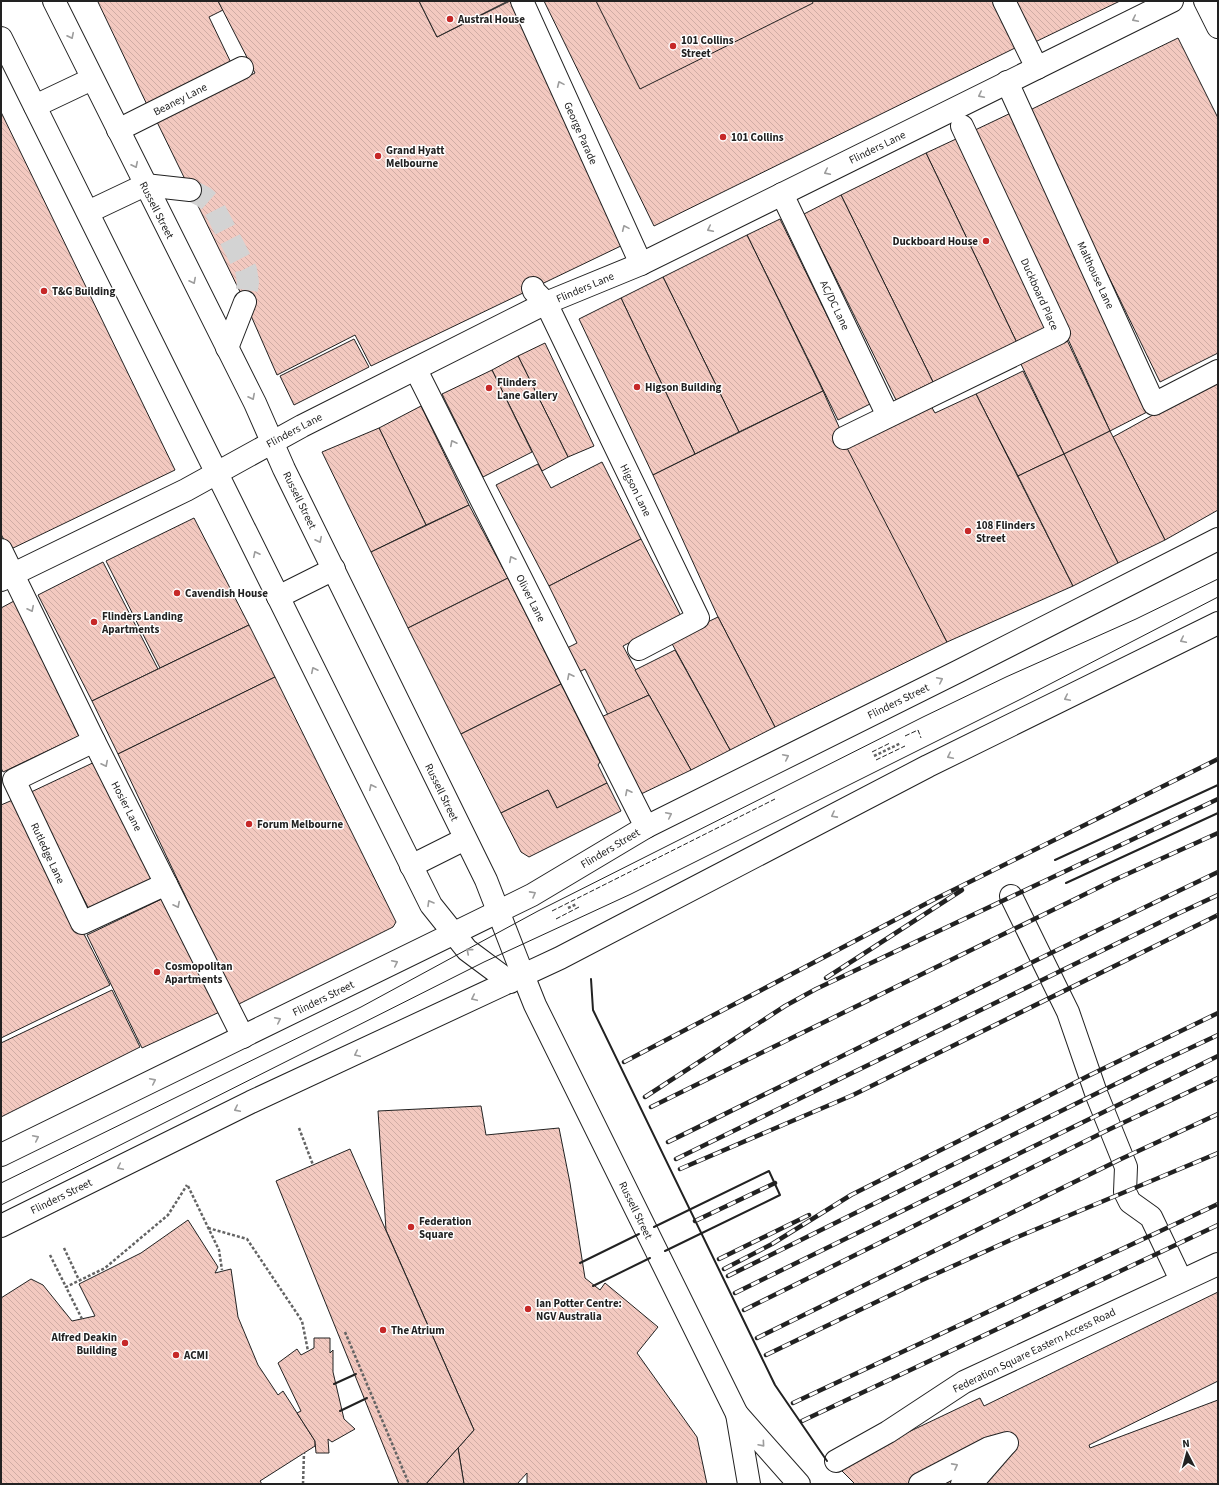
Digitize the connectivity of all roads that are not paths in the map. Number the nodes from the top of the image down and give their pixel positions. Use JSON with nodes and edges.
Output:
{"nodes":[{"id":1,"x":54,"y":1,"type":"edge"},
{"id":2,"x":522,"y":1,"type":"edge"},
{"id":3,"x":1004,"y":1,"type":"edge"},
{"id":4,"x":1172,"y":1,"type":"edge"},
{"id":5,"x":1205,"y":1,"type":"edge"},
{"id":6,"x":1218,"y":27,"type":"edge"},
{"id":7,"x":1,"y":38,"type":"edge"},
{"id":8,"x":242,"y":68,"type":"dead end"},
{"id":9,"x":1037,"y":68,"type":"junction"},
{"id":10,"x":92,"y":79,"type":"junction"},
{"id":11,"x":1008,"y":82,"type":"junction"},
{"id":12,"x":36,"y":106,"type":"junction"},
{"id":13,"x":962,"y":126,"type":"dead end"},
{"id":14,"x":118,"y":130,"type":"junction"},
{"id":15,"x":145,"y":186,"type":"junction"},
{"id":16,"x":190,"y":190,"type":"tunnel mouth"},
{"id":17,"x":782,"y":194,"type":"junction"},
{"id":18,"x":88,"y":212,"type":"junction"},
{"id":19,"x":641,"y":264,"type":"junction"},
{"id":20,"x":540,"y":296,"type":"junction"},
{"id":21,"x":245,"y":302,"type":"tunnel mouth"},
{"id":22,"x":227,"y":348,"type":"junction"},
{"id":23,"x":416,"y":370,"type":"junction"},
{"id":24,"x":1218,"y":371,"type":"edge"},
{"id":25,"x":888,"y":416,"type":"junction"},
{"id":26,"x":844,"y":438,"type":"dead end"},
{"id":27,"x":272,"y":442,"type":"junction"},
{"id":28,"x":216,"y":472,"type":"junction"},
{"id":29,"x":1218,"y":539,"type":"edge"},
{"id":30,"x":1,"y":550,"type":"edge"},
{"id":31,"x":334,"y":569,"type":"junction"},
{"id":32,"x":7,"y":577,"type":"edge"},
{"id":33,"x":278,"y":597,"type":"junction"},
{"id":34,"x":1218,"y":623,"type":"edge"},
{"id":35,"x":640,"y":649,"type":"dead end"},
{"id":36,"x":94,"y":741,"type":"junction"},
{"id":37,"x":7,"y":784,"type":"edge"},
{"id":38,"x":646,"y":826,"type":"junction"},
{"id":39,"x":465,"y":839,"type":"junction"},
{"id":40,"x":411,"y":866,"type":"junction"},
{"id":41,"x":166,"y":884,"type":"junction"},
{"id":42,"x":1011,"y":896,"type":"dead end"},
{"id":43,"x":498,"y":911,"type":"junction"},
{"id":44,"x":453,"y":934,"type":"junction"},
{"id":45,"x":516,"y":979,"type":"junction"},
{"id":46,"x":243,"y":1037,"type":"junction"},
{"id":47,"x":1,"y":1155,"type":"edge"},
{"id":48,"x":1,"y":1226,"type":"edge"},
{"id":49,"x":1218,"y":1264,"type":"edge"},
{"id":50,"x":1181,"y":1280,"type":"junction"},
{"id":51,"x":737,"y":1414,"type":"junction"},
{"id":52,"x":836,"y":1461,"type":"dead end"},
{"id":53,"x":749,"y":1484,"type":"edge"},
{"id":54,"x":799,"y":1484,"type":"edge"},
{"id":55,"x":920,"y":1484,"type":"edge"},
{"id":56,"x":962,"y":1484,"type":"edge"}],
"edges":[{"from":1,"to":10,"type":"main road","name":"Russell Street","one_way":true},
{"from":19,"to":2,"type":"main road","name":"George Parade","one_way":true},
{"from":3,"to":9,"type":"main road"},
{"from":4,"to":9,"type":"main road","name":"Flinders Lane","one_way":true},
{"from":5,"to":6,"type":"main road"},
{"from":7,"to":12,"type":"main road"},
{"from":8,"to":14,"type":"main road","name":"Beaney Lane"},
{"from":9,"to":11,"type":"main road","name":"Flinders Lane"},
{"from":10,"to":12,"type":"main road"},
{"from":10,"to":14,"type":"main road","name":"Russell Street"},
{"from":11,"to":17,"type":"main road","name":"Flinders Lane","one_way":true},
{"from":11,"to":24,"type":"main road","name":"Malthouse Lane"},
{"from":12,"to":18,"type":"main road"},
{"from":13,"to":25,"type":"main road","name":"Duckboard Place"},
{"from":14,"to":15,"type":"main road","name":"Russell Street","one_way":true},
{"from":15,"to":16,"type":"main road"},
{"from":15,"to":18,"type":"main road"},
{"from":15,"to":22,"type":"main road","name":"Russell Street","one_way":true},
{"from":17,"to":19,"type":"main road","name":"Flinders Lane","one_way":true},
{"from":17,"to":25,"type":"main road","name":"AC/DC Lane"},
{"from":18,"to":28,"type":"main road"},
{"from":19,"to":20,"type":"main road","name":"Flinders Lane"},
{"from":20,"to":23,"type":"main road","name":"Flinders Lane"},
{"from":20,"to":35,"type":"main road","name":"Higson Lane"},
{"from":21,"to":22,"type":"main road"},
{"from":22,"to":27,"type":"main road","name":"Russell Street","one_way":true},
{"from":23,"to":27,"type":"main road","name":"Flinders Lane"},
{"from":38,"to":23,"type":"main road","name":"Oliver Lane","one_way":true},
{"from":25,"to":26,"type":"main road","name":"Duckboard Place"},
{"from":27,"to":28,"type":"main road","name":"Flinders Lane"},
{"from":27,"to":31,"type":"main road","name":"Russell Street","one_way":true},
{"from":28,"to":32,"type":"main road","name":"Flinders Lane"},
{"from":33,"to":28,"type":"main road","one_way":true},
{"from":38,"to":29,"type":"main road","name":"Flinders Street","one_way":true},
{"from":30,"to":32,"type":"main road","name":"Hosier Lane"},
{"from":31,"to":33,"type":"main road"},
{"from":31,"to":39,"type":"main road","name":"Russell Street"},
{"from":32,"to":36,"type":"main road","name":"Hosier Lane","one_way":true},
{"from":40,"to":33,"type":"main road","one_way":true},
{"from":34,"to":45,"type":"main road","name":"Flinders Street","one_way":true},
{"from":36,"to":37,"type":"main road","name":"Rutledge Lane"},
{"from":36,"to":41,"type":"main road","name":"Hosier Lane","one_way":true},
{"from":37,"to":41,"type":"main road","name":"Rutledge Lane"},
{"from":43,"to":38,"type":"main road","name":"Flinders Street","one_way":true},
{"from":39,"to":40,"type":"main road"},
{"from":39,"to":43,"type":"main road","name":"Russell Street"},
{"from":44,"to":40,"type":"main road","one_way":true},
{"from":41,"to":46,"type":"main road","name":"Hosier Lane","one_way":true},
{"from":42,"to":50,"type":"main road"},
{"from":43,"to":44,"type":"main road","name":"Flinders Street"},
{"from":43,"to":45,"type":"main road","name":"Russell Street"},
{"from":45,"to":44,"type":"main road","one_way":true},
{"from":46,"to":44,"type":"main road","name":"Flinders Street","one_way":true},
{"from":45,"to":48,"type":"main road","name":"Flinders Street","one_way":true},
{"from":45,"to":51,"type":"main road","name":"Russell Street"},
{"from":47,"to":46,"type":"main road","name":"Flinders Street","one_way":true},
{"from":49,"to":50,"type":"main road","name":"Federation Square Eastern Access Road"},
{"from":50,"to":52,"type":"main road","name":"Federation Square Eastern Access Road"},
{"from":51,"to":53,"type":"main road","name":"Russell Street"},
{"from":51,"to":54,"type":"main road","name":"Russell Street","one_way":true},
{"from":55,"to":56,"type":"main road","one_way":true}]}
